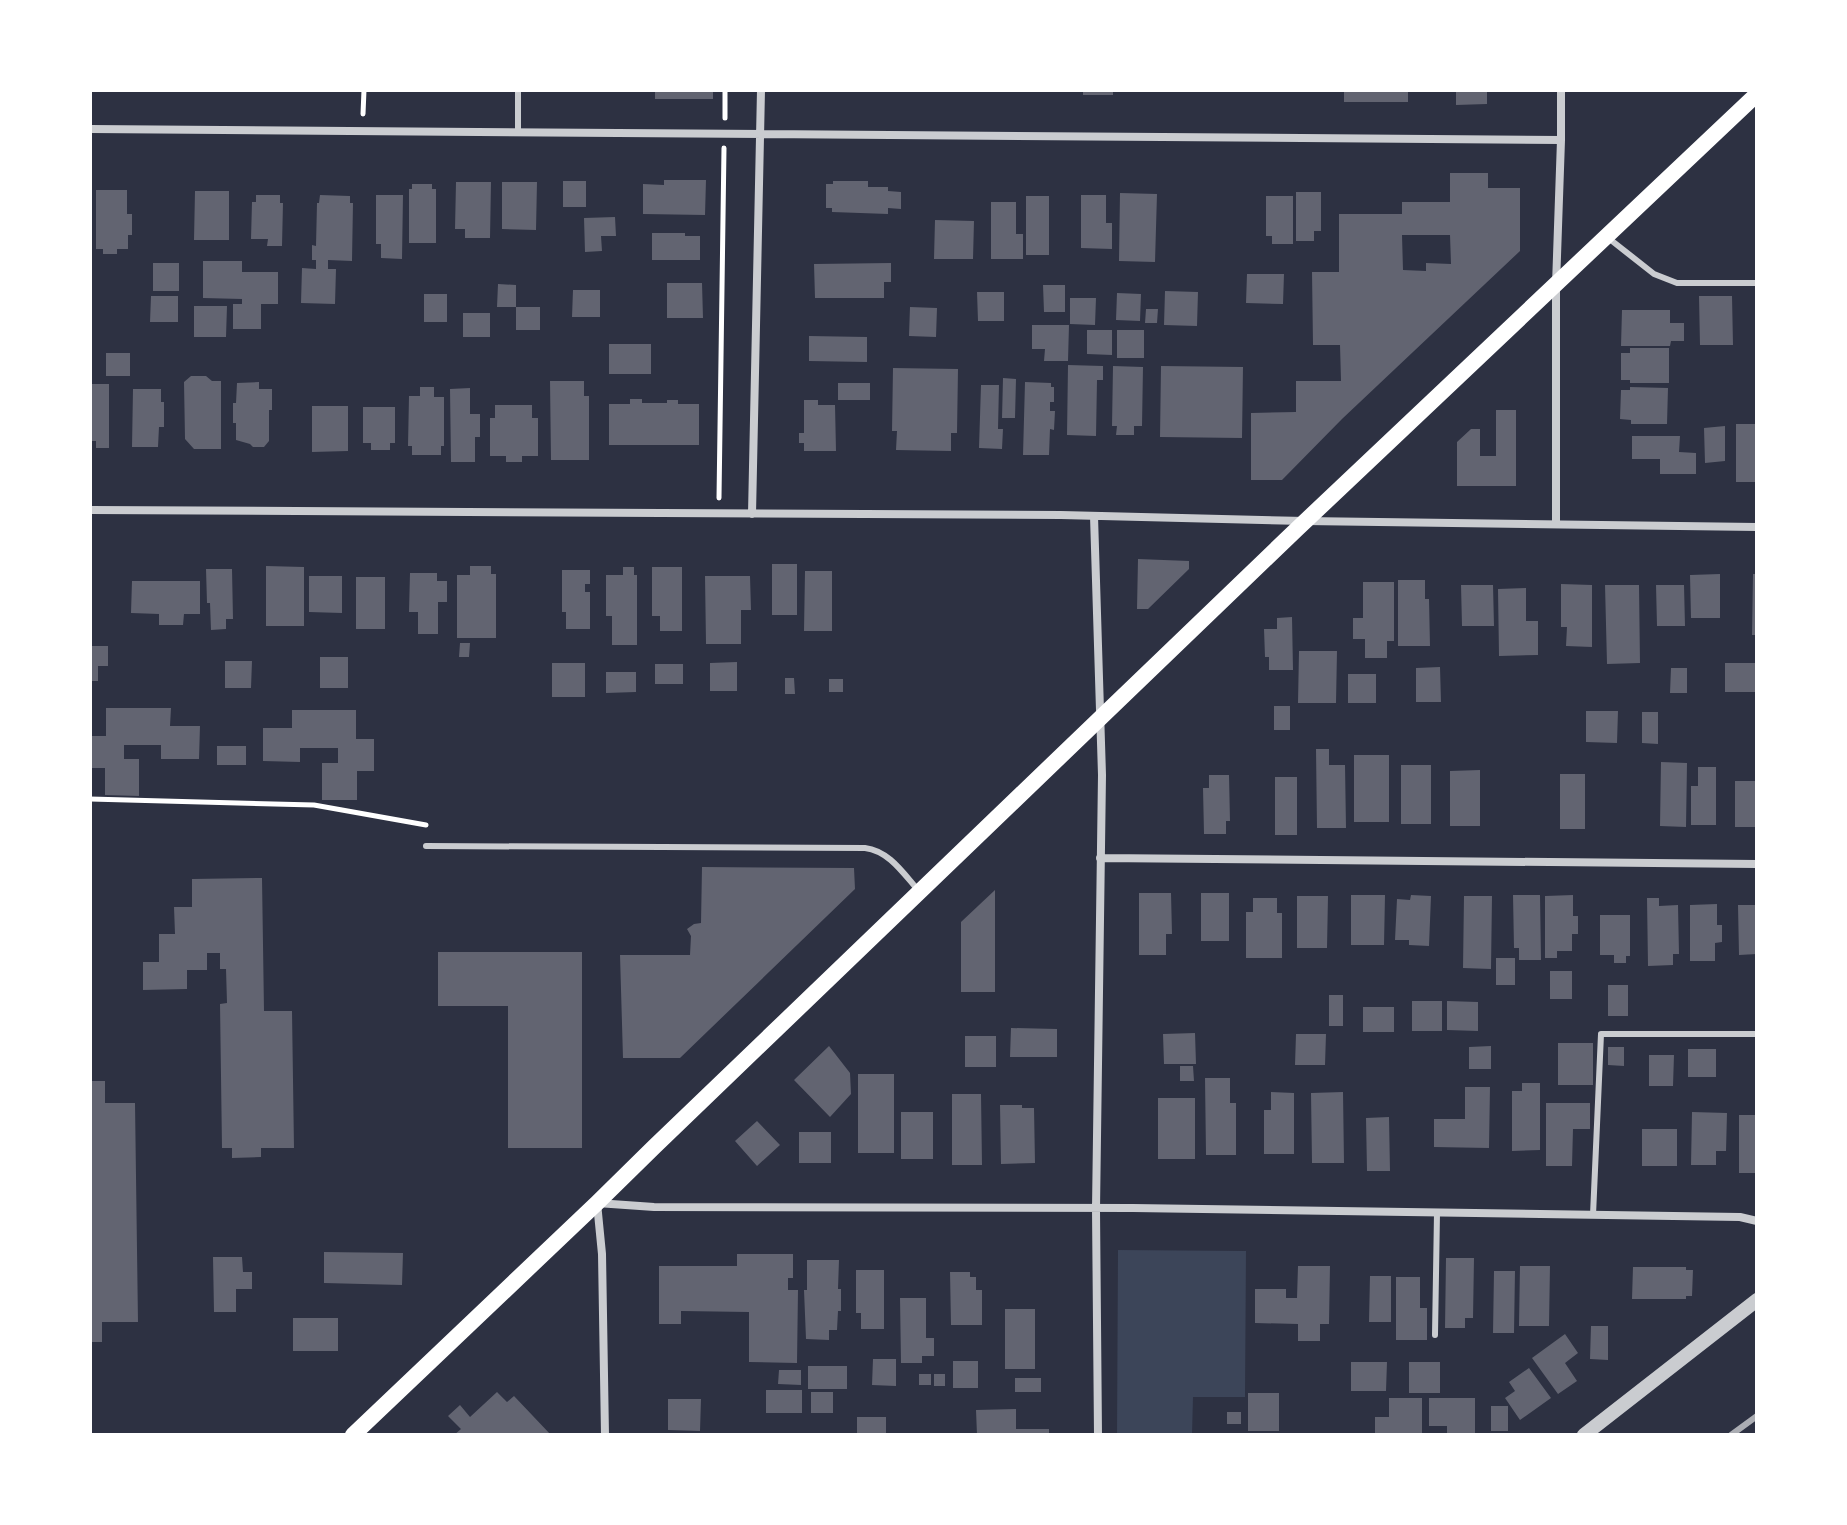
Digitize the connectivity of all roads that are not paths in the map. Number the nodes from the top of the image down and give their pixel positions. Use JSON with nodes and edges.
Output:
{"nodes":[{"id":1,"x":518,"y":90,"type":"edge"},
{"id":2,"x":761,"y":90,"type":"edge"},
{"id":3,"x":1561,"y":90,"type":"edge"},
{"id":4,"x":1757,"y":94,"type":"edge"},
{"id":5,"x":90,"y":129,"type":"edge"},
{"id":6,"x":518,"y":133,"type":"junction"},
{"id":7,"x":760,"y":134,"type":"junction"},
{"id":8,"x":1561,"y":140,"type":"junction"},
{"id":9,"x":1607,"y":237,"type":"junction"},
{"id":10,"x":1757,"y":283,"type":"edge"},
{"id":11,"x":1556,"y":285,"type":"junction"},
{"id":12,"x":90,"y":510,"type":"edge"},
{"id":13,"x":752,"y":514,"type":"junction"},
{"id":14,"x":1094,"y":516,"type":"junction"},
{"id":15,"x":1305,"y":521,"type":"junction"},
{"id":16,"x":1556,"y":524,"type":"junction"},
{"id":17,"x":1757,"y":527,"type":"edge"},
{"id":18,"x":1100,"y":718,"type":"junction"},
{"id":19,"x":426,"y":846,"type":"dead end"},
{"id":20,"x":1100,"y":858,"type":"junction"},
{"id":21,"x":1757,"y":864,"type":"edge"},
{"id":22,"x":920,"y":892,"type":"junction"},
{"id":23,"x":1757,"y":1034,"type":"edge"},
{"id":24,"x":597,"y":1203,"type":"junction"},
{"id":25,"x":1096,"y":1209,"type":"junction"},
{"id":26,"x":1437,"y":1213,"type":"junction"},
{"id":27,"x":1593,"y":1215,"type":"junction"},
{"id":28,"x":1757,"y":1221,"type":"edge"},
{"id":29,"x":1757,"y":1300,"type":"edge"},
{"id":30,"x":1435,"y":1335,"type":"dead end"},
{"id":31,"x":353,"y":1435,"type":"edge"},
{"id":32,"x":605,"y":1435,"type":"edge"},
{"id":33,"x":1098,"y":1435,"type":"edge"},
{"id":34,"x":1584,"y":1435,"type":"edge"}],
"edges":[{"from":1,"to":6,"type":"lane"},
{"from":2,"to":7,"type":"street"},
{"from":3,"to":8,"type":"street"},
{"from":4,"to":9,"type":"main road"},
{"from":5,"to":6,"type":"street"},
{"from":6,"to":7,"type":"street"},
{"from":7,"to":8,"type":"street"},
{"from":7,"to":13,"type":"street"},
{"from":8,"to":11,"type":"street"},
{"from":9,"to":10,"type":"lane"},
{"from":9,"to":11,"type":"main road"},
{"from":11,"to":15,"type":"main road"},
{"from":11,"to":16,"type":"street"},
{"from":12,"to":13,"type":"street"},
{"from":13,"to":14,"type":"street"},
{"from":14,"to":15,"type":"street"},
{"from":14,"to":18,"type":"street"},
{"from":15,"to":16,"type":"street"},
{"from":15,"to":18,"type":"main road"},
{"from":16,"to":17,"type":"street"},
{"from":18,"to":20,"type":"street"},
{"from":18,"to":22,"type":"main road"},
{"from":19,"to":22,"type":"lane"},
{"from":20,"to":21,"type":"street"},
{"from":20,"to":25,"type":"street"},
{"from":22,"to":24,"type":"main road"},
{"from":23,"to":27,"type":"lane"},
{"from":24,"to":25,"type":"street"},
{"from":24,"to":31,"type":"main road"},
{"from":24,"to":32,"type":"street"},
{"from":25,"to":26,"type":"street"},
{"from":25,"to":33,"type":"street"},
{"from":26,"to":27,"type":"street"},
{"from":26,"to":30,"type":"lane"},
{"from":27,"to":28,"type":"street"},
{"from":29,"to":34,"type":"street"}]}
